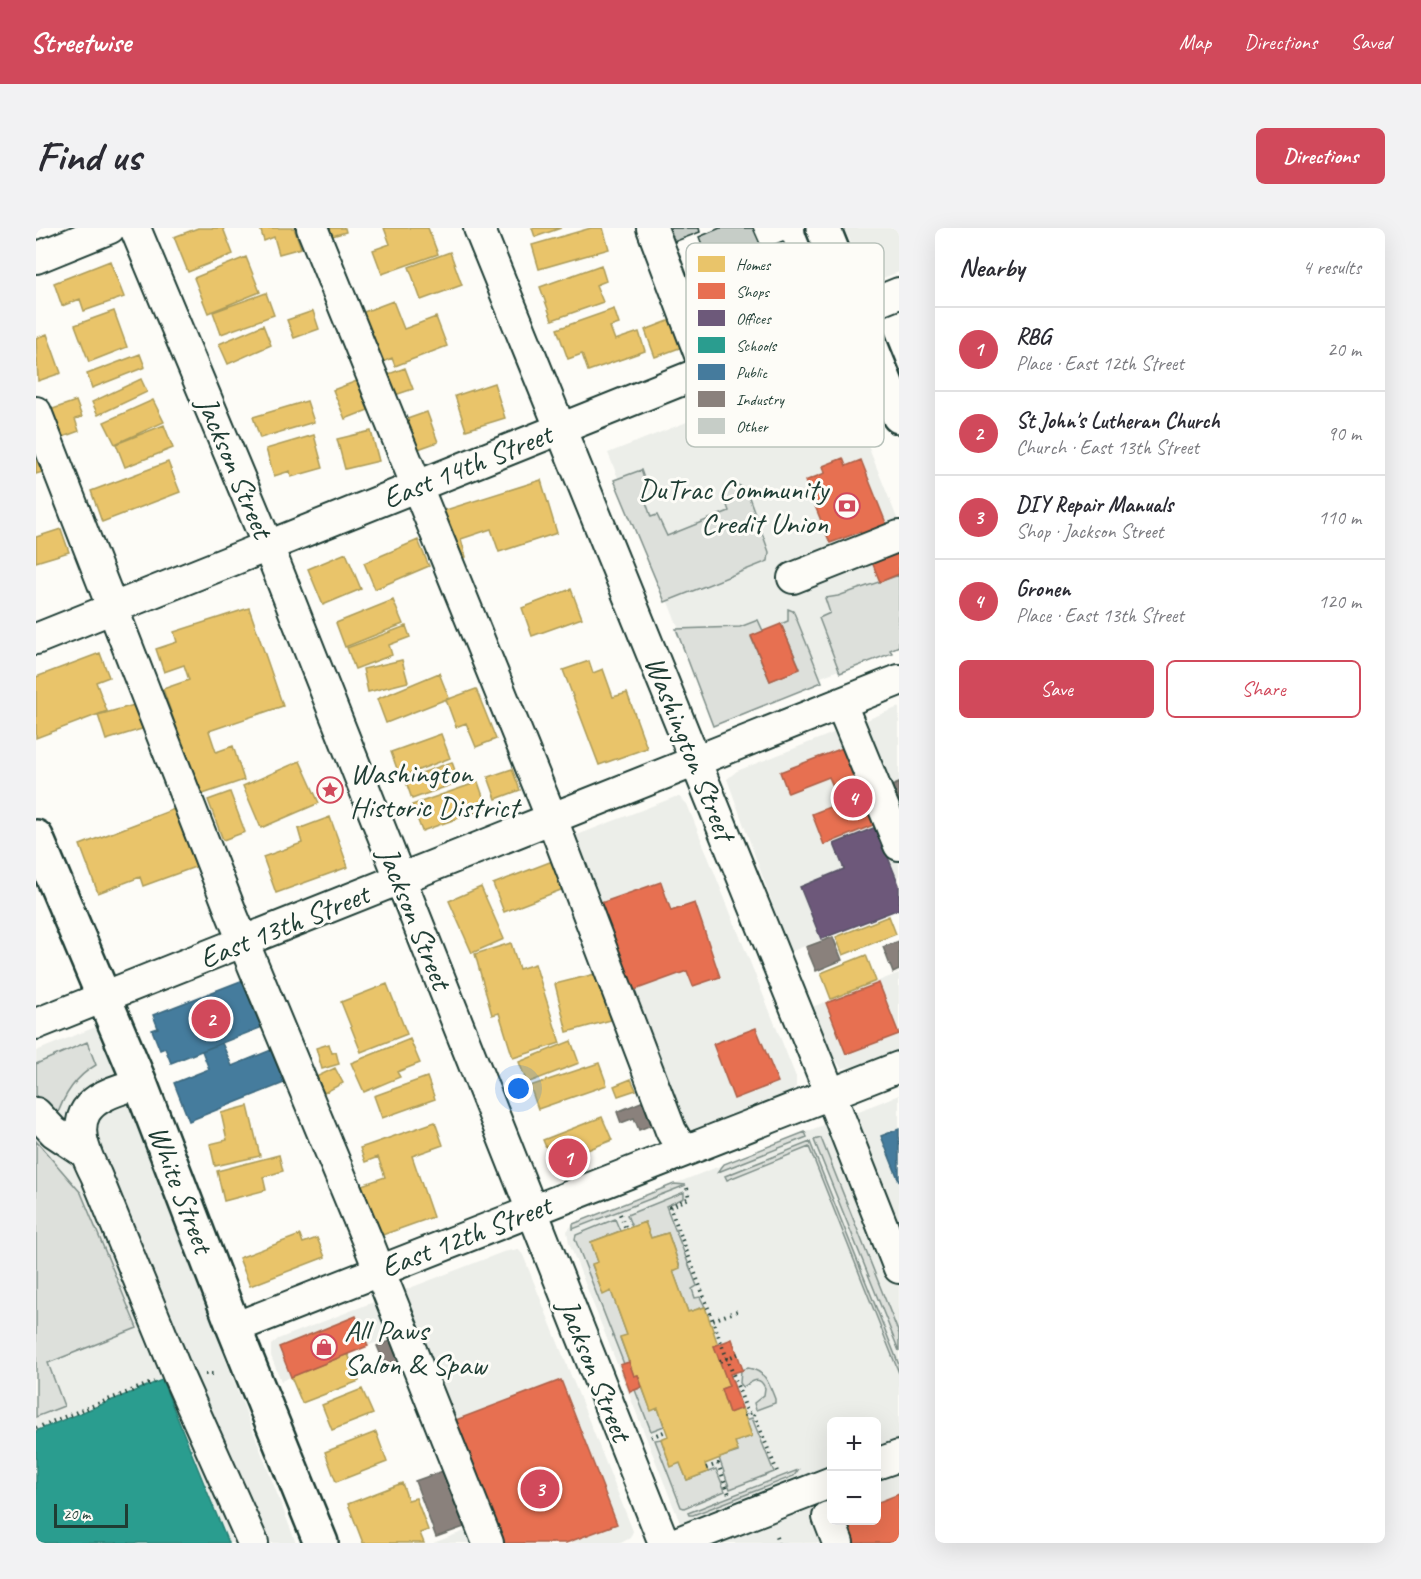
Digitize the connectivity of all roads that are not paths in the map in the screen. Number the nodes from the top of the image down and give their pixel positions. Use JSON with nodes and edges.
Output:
{"nodes":[{"id":1,"x":110,"y":228,"type":"edge"},
{"id":2,"x":135,"y":228,"type":"edge"},
{"id":3,"x":312,"y":228,"type":"edge"},
{"id":4,"x":479,"y":228,"type":"edge"},
{"id":5,"x":652,"y":228,"type":"edge"},
{"id":6,"x":823,"y":228,"type":"edge"},
{"id":7,"x":829,"y":243,"type":"edge"},
{"id":8,"x":36,"y":258,"type":"edge"},
{"id":9,"x":899,"y":293,"type":"edge"},
{"id":10,"x":884,"y":299,"type":"edge"},
{"id":11,"x":686,"y":320,"type":"edge"},
{"id":12,"x":686,"y":379,"type":"edge"},
{"id":13,"x":884,"y":379,"type":"edge"},
{"id":14,"x":36,"y":412,"type":"edge"},
{"id":15,"x":899,"y":416,"type":"edge"},
{"id":16,"x":561,"y":429,"type":"junction"},
{"id":17,"x":416,"y":487,"type":"junction"},
{"id":18,"x":899,"y":536,"type":"edge"},
{"id":19,"x":268,"y":546,"type":"junction"},
{"id":20,"x":793,"y":578,"type":"dead end"},
{"id":21,"x":114,"y":608,"type":"junction"},
{"id":22,"x":36,"y":639,"type":"edge"},
{"id":23,"x":899,"y":680,"type":"edge"},
{"id":24,"x":841,"y":704,"type":"junction"},
{"id":25,"x":696,"y":761,"type":"junction"},
{"id":26,"x":552,"y":819,"type":"junction"},
{"id":27,"x":36,"y":837,"type":"edge"},
{"id":28,"x":899,"y":845,"type":"edge"},
{"id":29,"x":399,"y":880,"type":"junction"},
{"id":30,"x":243,"y":942,"type":"junction"},
{"id":31,"x":105,"y":997,"type":"junction"},
{"id":32,"x":36,"y":1024,"type":"edge"},
{"id":33,"x":899,"y":1067,"type":"edge"},
{"id":34,"x":140,"y":1083,"type":"junction"},
{"id":35,"x":830,"y":1094,"type":"junction"},
{"id":36,"x":36,"y":1113,"type":"edge"},
{"id":37,"x":84,"y":1152,"type":"junction"},
{"id":38,"x":683,"y":1152,"type":"junction"},
{"id":39,"x":531,"y":1211,"type":"junction"},
{"id":40,"x":899,"y":1268,"type":"edge"},
{"id":41,"x":380,"y":1270,"type":"junction"},
{"id":42,"x":234,"y":1328,"type":"junction"},
{"id":43,"x":899,"y":1455,"type":"edge"},
{"id":44,"x":881,"y":1462,"type":"edge"},
{"id":45,"x":827,"y":1484,"type":"edge"},
{"id":46,"x":253,"y":1543,"type":"edge"},
{"id":47,"x":321,"y":1543,"type":"edge"},
{"id":48,"x":488,"y":1543,"type":"edge"},
{"id":49,"x":664,"y":1543,"type":"edge"},
{"id":50,"x":676,"y":1543,"type":"edge"}],
"edges":[{"from":1,"to":8,"type":"street"},
{"from":2,"to":19,"type":"street","name":"Jackson Street"},
{"from":3,"to":17,"type":"street"},
{"from":4,"to":16,"type":"street","name":"Washington Street"},
{"from":5,"to":11,"type":"street"},
{"from":6,"to":7,"type":"main road"},
{"from":9,"to":10,"type":"street","name":"East 14th Street"},
{"from":12,"to":16,"type":"street","name":"East 14th Street"},
{"from":13,"to":15,"type":"main road"},
{"from":14,"to":21,"type":"street"},
{"from":16,"to":17,"type":"street","name":"East 14th Street"},
{"from":16,"to":25,"type":"street","name":"Washington Street"},
{"from":17,"to":19,"type":"street","name":"East 14th Street"},
{"from":17,"to":26,"type":"street"},
{"from":18,"to":20,"type":"street"},
{"from":19,"to":21,"type":"street","name":"East 14th Street"},
{"from":19,"to":29,"type":"street","name":"Jackson Street"},
{"from":21,"to":22,"type":"street","name":"East 14th Street"},
{"from":21,"to":30,"type":"street"},
{"from":23,"to":24,"type":"street","name":"East 13th Street"},
{"from":24,"to":25,"type":"street","name":"East 13th Street"},
{"from":24,"to":28,"type":"street"},
{"from":25,"to":26,"type":"street","name":"East 13th Street"},
{"from":25,"to":35,"type":"street","name":"Washington Street"},
{"from":26,"to":29,"type":"street","name":"East 13th Street"},
{"from":26,"to":38,"type":"street"},
{"from":27,"to":31,"type":"main road","name":"White Street"},
{"from":29,"to":30,"type":"street","name":"East 13th Street"},
{"from":29,"to":39,"type":"street","name":"Jackson Street"},
{"from":30,"to":31,"type":"street","name":"East 13th Street"},
{"from":30,"to":41,"type":"street"},
{"from":31,"to":32,"type":"street","name":"East 13th Street"},
{"from":31,"to":34,"type":"main road","name":"White Street"},
{"from":33,"to":35,"type":"street","name":"East 12th Street"},
{"from":34,"to":37,"type":"street"},
{"from":34,"to":42,"type":"main road","name":"White Street"},
{"from":35,"to":38,"type":"street","name":"East 12th Street"},
{"from":35,"to":40,"type":"street","name":"Washington Street"},
{"from":36,"to":37,"type":"street"},
{"from":37,"to":46,"type":"street"},
{"from":38,"to":39,"type":"street","name":"East 12th Street"},
{"from":39,"to":41,"type":"street","name":"East 12th Street"},
{"from":39,"to":49,"type":"street","name":"Jackson Street"},
{"from":41,"to":42,"type":"street","name":"East 12th Street"},
{"from":41,"to":48,"type":"street"},
{"from":42,"to":47,"type":"main road","name":"White Street"},
{"from":43,"to":44,"type":"street"},
{"from":45,"to":50,"type":"street"}]}
